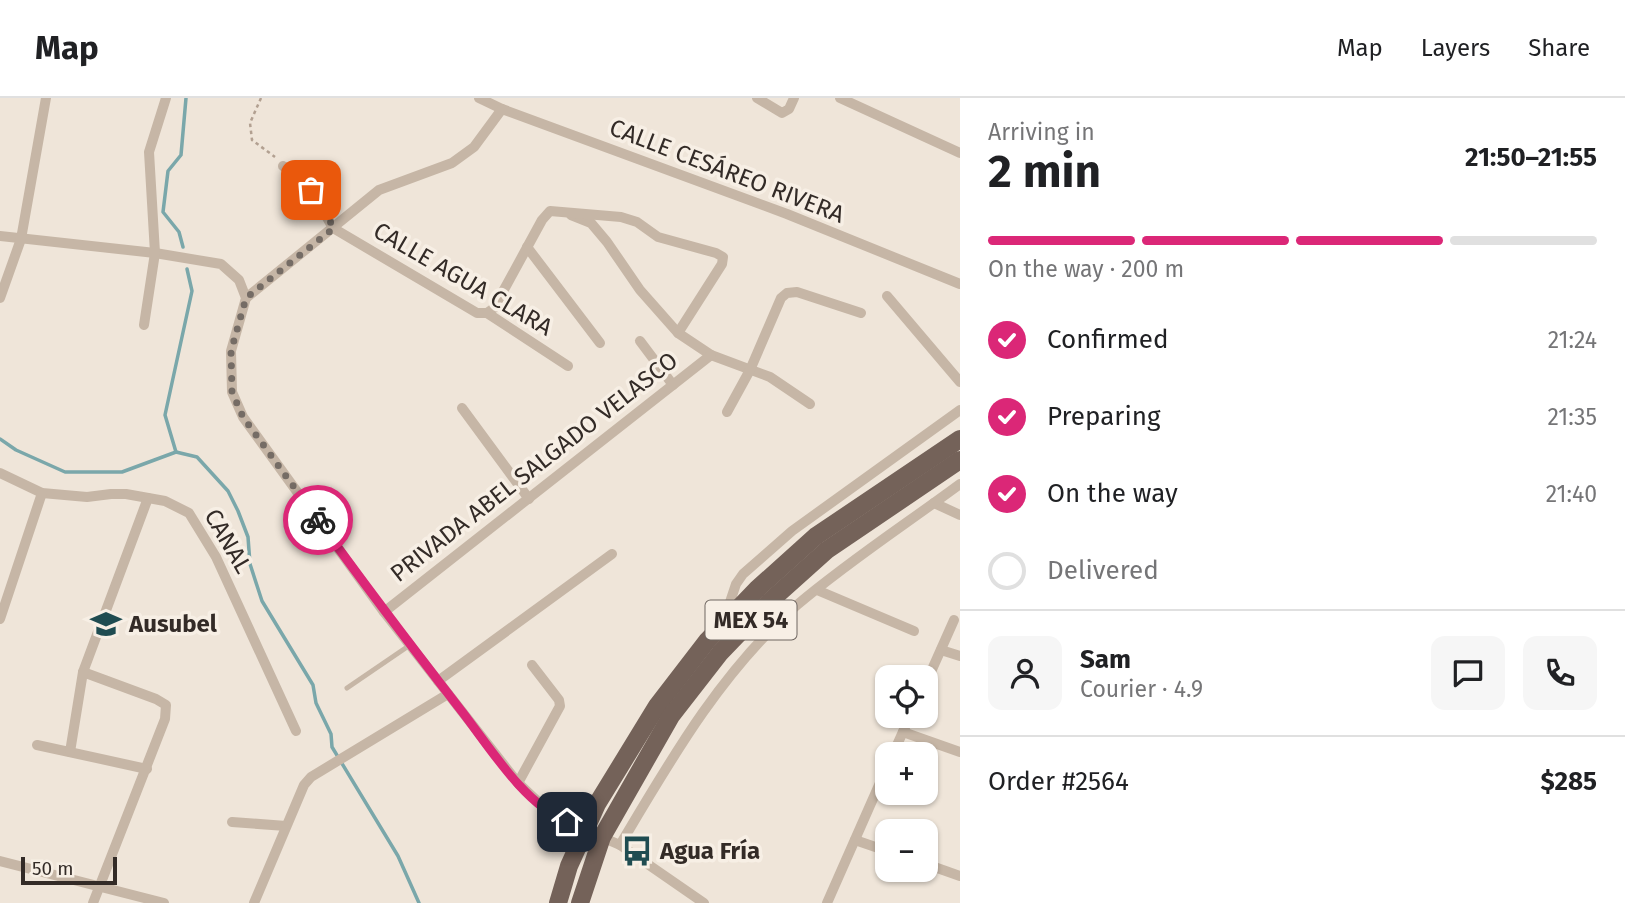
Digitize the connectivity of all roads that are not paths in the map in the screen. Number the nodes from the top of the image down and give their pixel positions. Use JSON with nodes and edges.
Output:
{"nodes":[{"id":1,"x":46,"y":98,"type":"edge"},
{"id":2,"x":166,"y":98,"type":"edge"},
{"id":3,"x":479,"y":98,"type":"edge"},
{"id":4,"x":757,"y":98,"type":"edge"},
{"id":5,"x":794,"y":98,"type":"edge"},
{"id":6,"x":840,"y":98,"type":"edge"},
{"id":7,"x":502,"y":109,"type":"junction"},
{"id":8,"x":960,"y":153,"type":"edge"},
{"id":9,"x":284,"y":166,"type":"road end"},
{"id":10,"x":562,"y":211,"type":"junction"},
{"id":11,"x":334,"y":228,"type":"junction"},
{"id":12,"x":0,"y":236,"type":"edge"},
{"id":13,"x":21,"y":239,"type":"junction"},
{"id":14,"x":527,"y":247,"type":"junction"},
{"id":15,"x":155,"y":253,"type":"junction"},
{"id":16,"x":960,"y":284,"type":"edge"},
{"id":17,"x":887,"y":296,"type":"dead end"},
{"id":18,"x":0,"y":298,"type":"edge"},
{"id":19,"x":246,"y":298,"type":"junction"},
{"id":20,"x":487,"y":313,"type":"junction"},
{"id":21,"x":861,"y":313,"type":"dead end"},
{"id":22,"x":144,"y":325,"type":"dead end"},
{"id":23,"x":678,"y":333,"type":"junction"},
{"id":24,"x":640,"y":341,"type":"dead end"},
{"id":25,"x":600,"y":343,"type":"dead end"},
{"id":26,"x":711,"y":355,"type":"junction"},
{"id":27,"x":568,"y":366,"type":"dead end"},
{"id":28,"x":750,"y":370,"type":"junction"},
{"id":29,"x":960,"y":382,"type":"edge"},
{"id":30,"x":673,"y":384,"type":"junction"},
{"id":31,"x":810,"y":404,"type":"dead end"},
{"id":32,"x":462,"y":408,"type":"dead end"},
{"id":33,"x":960,"y":410,"type":"edge"},
{"id":34,"x":727,"y":412,"type":"dead end"},
{"id":35,"x":960,"y":439,"type":"edge"},
{"id":36,"x":960,"y":460,"type":"edge"},
{"id":37,"x":0,"y":473,"type":"edge"},
{"id":38,"x":960,"y":484,"type":"edge"},
{"id":39,"x":42,"y":493,"type":"junction"},
{"id":40,"x":148,"y":498,"type":"junction"},
{"id":41,"x":529,"y":499,"type":"junction"},
{"id":42,"x":934,"y":503,"type":"junction"},
{"id":43,"x":960,"y":515,"type":"edge"},
{"id":44,"x":612,"y":554,"type":"dead end"},
{"id":45,"x":817,"y":590,"type":"junction"},
{"id":46,"x":384,"y":612,"type":"junction"},
{"id":47,"x":0,"y":619,"type":"edge"},
{"id":48,"x":954,"y":621,"type":"dead end"},
{"id":49,"x":723,"y":624,"type":"junction"},
{"id":50,"x":914,"y":631,"type":"dead end"},
{"id":51,"x":410,"y":645,"type":"junction"},
{"id":52,"x":941,"y":650,"type":"junction"},
{"id":53,"x":960,"y":656,"type":"edge"},
{"id":54,"x":532,"y":665,"type":"dead end"},
{"id":55,"x":934,"y":665,"type":"edge"},
{"id":56,"x":83,"y":672,"type":"junction"},
{"id":57,"x":438,"y":681,"type":"junction"},
{"id":58,"x":346,"y":688,"type":"dead end"},
{"id":59,"x":448,"y":694,"type":"junction"},
{"id":60,"x":905,"y":728,"type":"edge"},
{"id":61,"x":296,"y":731,"type":"dead end"},
{"id":62,"x":903,"y":732,"type":"junction"},
{"id":63,"x":898,"y":742,"type":"edge"},
{"id":64,"x":37,"y":745,"type":"dead end"},
{"id":65,"x":70,"y":752,"type":"junction"},
{"id":66,"x":960,"y":752,"type":"edge"},
{"id":67,"x":147,"y":769,"type":"junction"},
{"id":68,"x":518,"y":783,"type":"junction"},
{"id":69,"x":875,"y":794,"type":"edge"},
{"id":70,"x":232,"y":822,"type":"dead end"},
{"id":71,"x":286,"y":826,"type":"junction"},
{"id":72,"x":585,"y":829,"type":"junction"},
{"id":73,"x":602,"y":837,"type":"junction"},
{"id":74,"x":855,"y":840,"type":"junction"},
{"id":75,"x":620,"y":845,"type":"junction"},
{"id":76,"x":875,"y":847,"type":"edge"},
{"id":77,"x":0,"y":861,"type":"edge"},
{"id":78,"x":569,"y":866,"type":"junction"},
{"id":79,"x":938,"y":868,"type":"edge"},
{"id":80,"x":960,"y":876,"type":"edge"},
{"id":81,"x":101,"y":887,"type":"junction"},
{"id":82,"x":93,"y":903,"type":"edge"},
{"id":83,"x":164,"y":903,"type":"edge"},
{"id":84,"x":254,"y":903,"type":"edge"},
{"id":85,"x":547,"y":903,"type":"edge"},
{"id":86,"x":558,"y":903,"type":"edge"},
{"id":87,"x":580,"y":903,"type":"edge"},
{"id":88,"x":704,"y":903,"type":"edge"},
{"id":89,"x":827,"y":903,"type":"edge"}],
"edges":[{"from":1,"to":13,"type":"street"},
{"from":2,"to":15,"type":"street"},
{"from":3,"to":7,"type":"street","name":"CALLE CESÁREO RIVERA"},
{"from":4,"to":5,"type":"street"},
{"from":6,"to":8,"type":"street"},
{"from":7,"to":11,"type":"street"},
{"from":7,"to":16,"type":"street","name":"CALLE CESÁREO RIVERA"},
{"from":9,"to":11,"type":"street","name":"CALLE AGUA CLARA"},
{"from":10,"to":14,"type":"street"},
{"from":10,"to":23,"type":"street"},
{"from":10,"to":23,"type":"street"},
{"from":11,"to":19,"type":"street"},
{"from":11,"to":20,"type":"street","name":"CALLE AGUA CLARA"},
{"from":12,"to":13,"type":"street"},
{"from":13,"to":15,"type":"street"},
{"from":13,"to":18,"type":"street"},
{"from":14,"to":20,"type":"street"},
{"from":14,"to":25,"type":"street"},
{"from":15,"to":19,"type":"street"},
{"from":15,"to":22,"type":"street"},
{"from":17,"to":29,"type":"street"},
{"from":19,"to":46,"type":"street"},
{"from":20,"to":27,"type":"street","name":"CALLE AGUA CLARA"},
{"from":21,"to":28,"type":"street"},
{"from":23,"to":26,"type":"street"},
{"from":24,"to":30,"type":"street"},
{"from":26,"to":28,"type":"street"},
{"from":26,"to":30,"type":"street","name":"PRIVADA ABEL SALGADO VELASCO"},
{"from":28,"to":31,"type":"street"},
{"from":28,"to":34,"type":"street"},
{"from":30,"to":41,"type":"street","name":"PRIVADA ABEL SALGADO VELASCO"},
{"from":32,"to":41,"type":"street"},
{"from":33,"to":49,"type":"street"},
{"from":35,"to":49,"type":"main road","number":"MEX 54"},
{"from":36,"to":73,"type":"main road","number":"MEX 54"},
{"from":37,"to":39,"type":"street","name":"CANAL"},
{"from":38,"to":42,"type":"street"},
{"from":39,"to":40,"type":"street","name":"CANAL"},
{"from":39,"to":47,"type":"street"},
{"from":40,"to":56,"type":"street"},
{"from":40,"to":61,"type":"street","name":"CANAL"},
{"from":41,"to":46,"type":"street","name":"PRIVADA ABEL SALGADO VELASCO"},
{"from":42,"to":43,"type":"street"},
{"from":42,"to":45,"type":"street"},
{"from":44,"to":57,"type":"street"},
{"from":45,"to":50,"type":"street"},
{"from":45,"to":75,"type":"street"},
{"from":46,"to":51,"type":"street"},
{"from":48,"to":52,"type":"street"},
{"from":49,"to":72,"type":"main road","number":"MEX 54"},
{"from":51,"to":57,"type":"street"},
{"from":51,"to":58,"type":"lane"},
{"from":52,"to":53,"type":"street"},
{"from":52,"to":55,"type":"street"},
{"from":54,"to":68,"type":"street"},
{"from":56,"to":65,"type":"street"},
{"from":56,"to":67,"type":"street"},
{"from":57,"to":59,"type":"street"},
{"from":59,"to":68,"type":"street"},
{"from":59,"to":71,"type":"street"},
{"from":60,"to":62,"type":"street"},
{"from":62,"to":63,"type":"street"},
{"from":62,"to":66,"type":"street"},
{"from":64,"to":65,"type":"street"},
{"from":65,"to":67,"type":"street"},
{"from":67,"to":81,"type":"street"},
{"from":68,"to":72,"type":"street"},
{"from":69,"to":74,"type":"street"},
{"from":70,"to":71,"type":"street"},
{"from":71,"to":84,"type":"street"},
{"from":72,"to":73,"type":"street"},
{"from":72,"to":78,"type":"main road","number":"MEX 54"},
{"from":73,"to":75,"type":"street"},
{"from":73,"to":87,"type":"main road","number":"MEX 54"},
{"from":74,"to":76,"type":"street"},
{"from":74,"to":89,"type":"street"},
{"from":75,"to":88,"type":"street"},
{"from":77,"to":81,"type":"street"},
{"from":78,"to":85,"type":"main road"},
{"from":78,"to":86,"type":"main road","number":"MEX 54"},
{"from":79,"to":80,"type":"street"},
{"from":81,"to":82,"type":"street"},
{"from":81,"to":83,"type":"street"}]}
